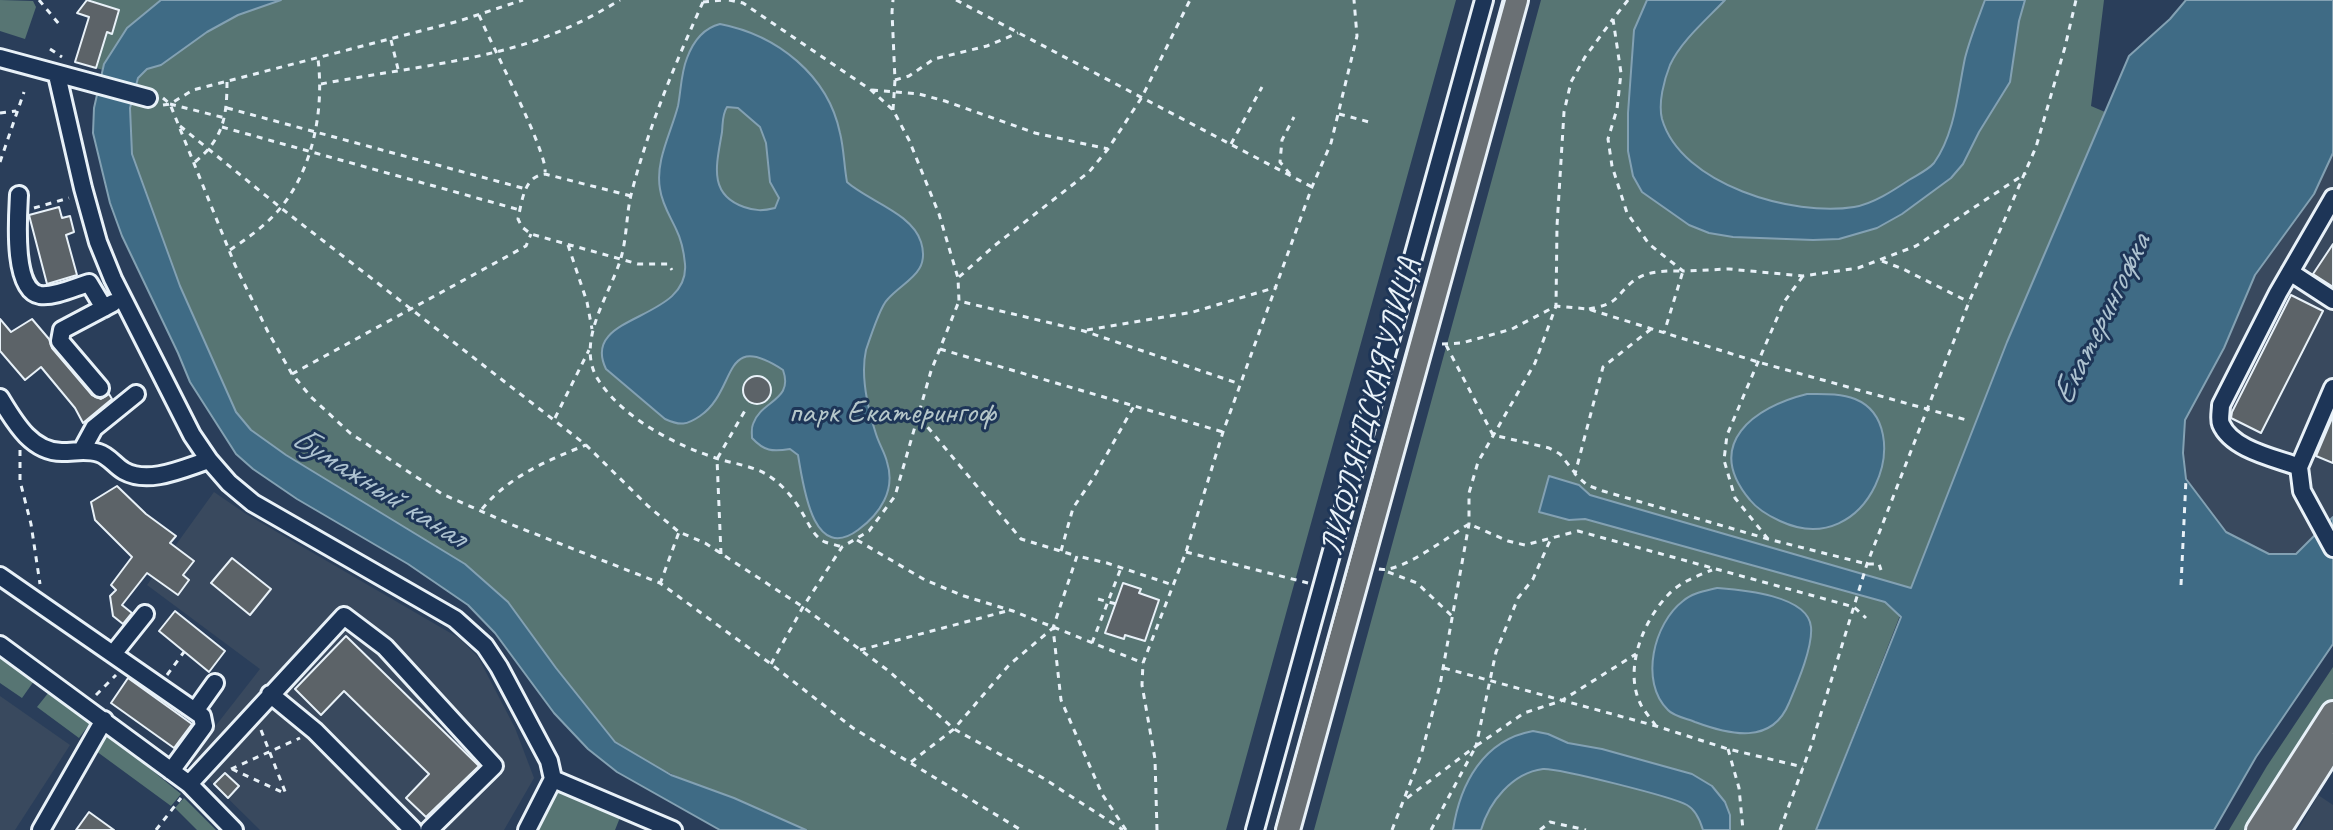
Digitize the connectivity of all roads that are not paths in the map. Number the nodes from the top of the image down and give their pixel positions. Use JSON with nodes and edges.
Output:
{"nodes":[{"id":1,"x":1484,"y":0,"type":"edge"},
{"id":2,"x":1516,"y":0,"type":"edge"},
{"id":3,"x":0,"y":58,"type":"edge"},
{"id":4,"x":57,"y":75,"type":"junction"},
{"id":5,"x":148,"y":98,"type":"road end"},
{"id":6,"x":2333,"y":198,"type":"edge"},
{"id":7,"x":19,"y":204,"type":"road end"},
{"id":8,"x":2290,"y":272,"type":"junction"},
{"id":9,"x":123,"y":298,"type":"junction"},
{"id":10,"x":2333,"y":300,"type":"edge"},
{"id":11,"x":104,"y":308,"type":"junction"},
{"id":12,"x":100,"y":388,"type":"dead end"},
{"id":13,"x":2333,"y":388,"type":"edge"},
{"id":14,"x":136,"y":394,"type":"dead end"},
{"id":15,"x":0,"y":398,"type":"edge"},
{"id":16,"x":82,"y":450,"type":"junction"},
{"id":17,"x":209,"y":460,"type":"junction"},
{"id":18,"x":2299,"y":467,"type":"junction"},
{"id":19,"x":2333,"y":548,"type":"edge"},
{"id":20,"x":0,"y":576,"type":"edge"},
{"id":21,"x":145,"y":614,"type":"dead end"},
{"id":22,"x":0,"y":645,"type":"edge"},
{"id":23,"x":119,"y":658,"type":"junction"},
{"id":24,"x":215,"y":683,"type":"dead end"},
{"id":25,"x":270,"y":694,"type":"junction"},
{"id":26,"x":195,"y":711,"type":"junction"},
{"id":27,"x":2333,"y":713,"type":"edge"},
{"id":28,"x":104,"y":720,"type":"junction"},
{"id":29,"x":2333,"y":745,"type":"edge"},
{"id":30,"x":171,"y":771,"type":"junction"},
{"id":31,"x":553,"y":779,"type":"junction"},
{"id":32,"x":186,"y":790,"type":"junction"},
{"id":33,"x":41,"y":830,"type":"edge"},
{"id":34,"x":234,"y":830,"type":"edge"},
{"id":35,"x":413,"y":830,"type":"edge"},
{"id":36,"x":429,"y":830,"type":"edge"},
{"id":37,"x":527,"y":830,"type":"edge"},
{"id":38,"x":673,"y":830,"type":"edge"},
{"id":39,"x":1255,"y":830,"type":"edge"},
{"id":40,"x":1288,"y":830,"type":"edge"},
{"id":41,"x":2258,"y":830,"type":"edge"},
{"id":42,"x":2279,"y":830,"type":"edge"}],
"edges":[{"from":1,"to":39,"type":"street","name":"ЛИФЛЯНДСКАЯ УЛИЦА"},
{"from":2,"to":40,"type":"main road","name":"ЛИФЛЯНДСКАЯ УЛИЦА"},
{"from":3,"to":4,"type":"street"},
{"from":4,"to":5,"type":"street"},
{"from":4,"to":9,"type":"street"},
{"from":6,"to":8,"type":"street"},
{"from":7,"to":11,"type":"street"},
{"from":8,"to":10,"type":"street"},
{"from":8,"to":18,"type":"street"},
{"from":9,"to":11,"type":"street"},
{"from":9,"to":17,"type":"street"},
{"from":11,"to":12,"type":"street"},
{"from":13,"to":18,"type":"street"},
{"from":14,"to":16,"type":"street"},
{"from":15,"to":16,"type":"street"},
{"from":16,"to":17,"type":"street"},
{"from":17,"to":31,"type":"street"},
{"from":18,"to":19,"type":"street"},
{"from":20,"to":23,"type":"street"},
{"from":21,"to":23,"type":"street"},
{"from":22,"to":28,"type":"street"},
{"from":23,"to":26,"type":"street"},
{"from":24,"to":26,"type":"street"},
{"from":25,"to":32,"type":"street"},
{"from":25,"to":35,"type":"street"},
{"from":25,"to":36,"type":"street"},
{"from":26,"to":30,"type":"street"},
{"from":27,"to":41,"type":"main road"},
{"from":28,"to":30,"type":"street"},
{"from":28,"to":33,"type":"street"},
{"from":29,"to":42,"type":"main road"},
{"from":30,"to":32,"type":"street"},
{"from":31,"to":37,"type":"street"},
{"from":31,"to":38,"type":"street"},
{"from":32,"to":34,"type":"street"}]}
